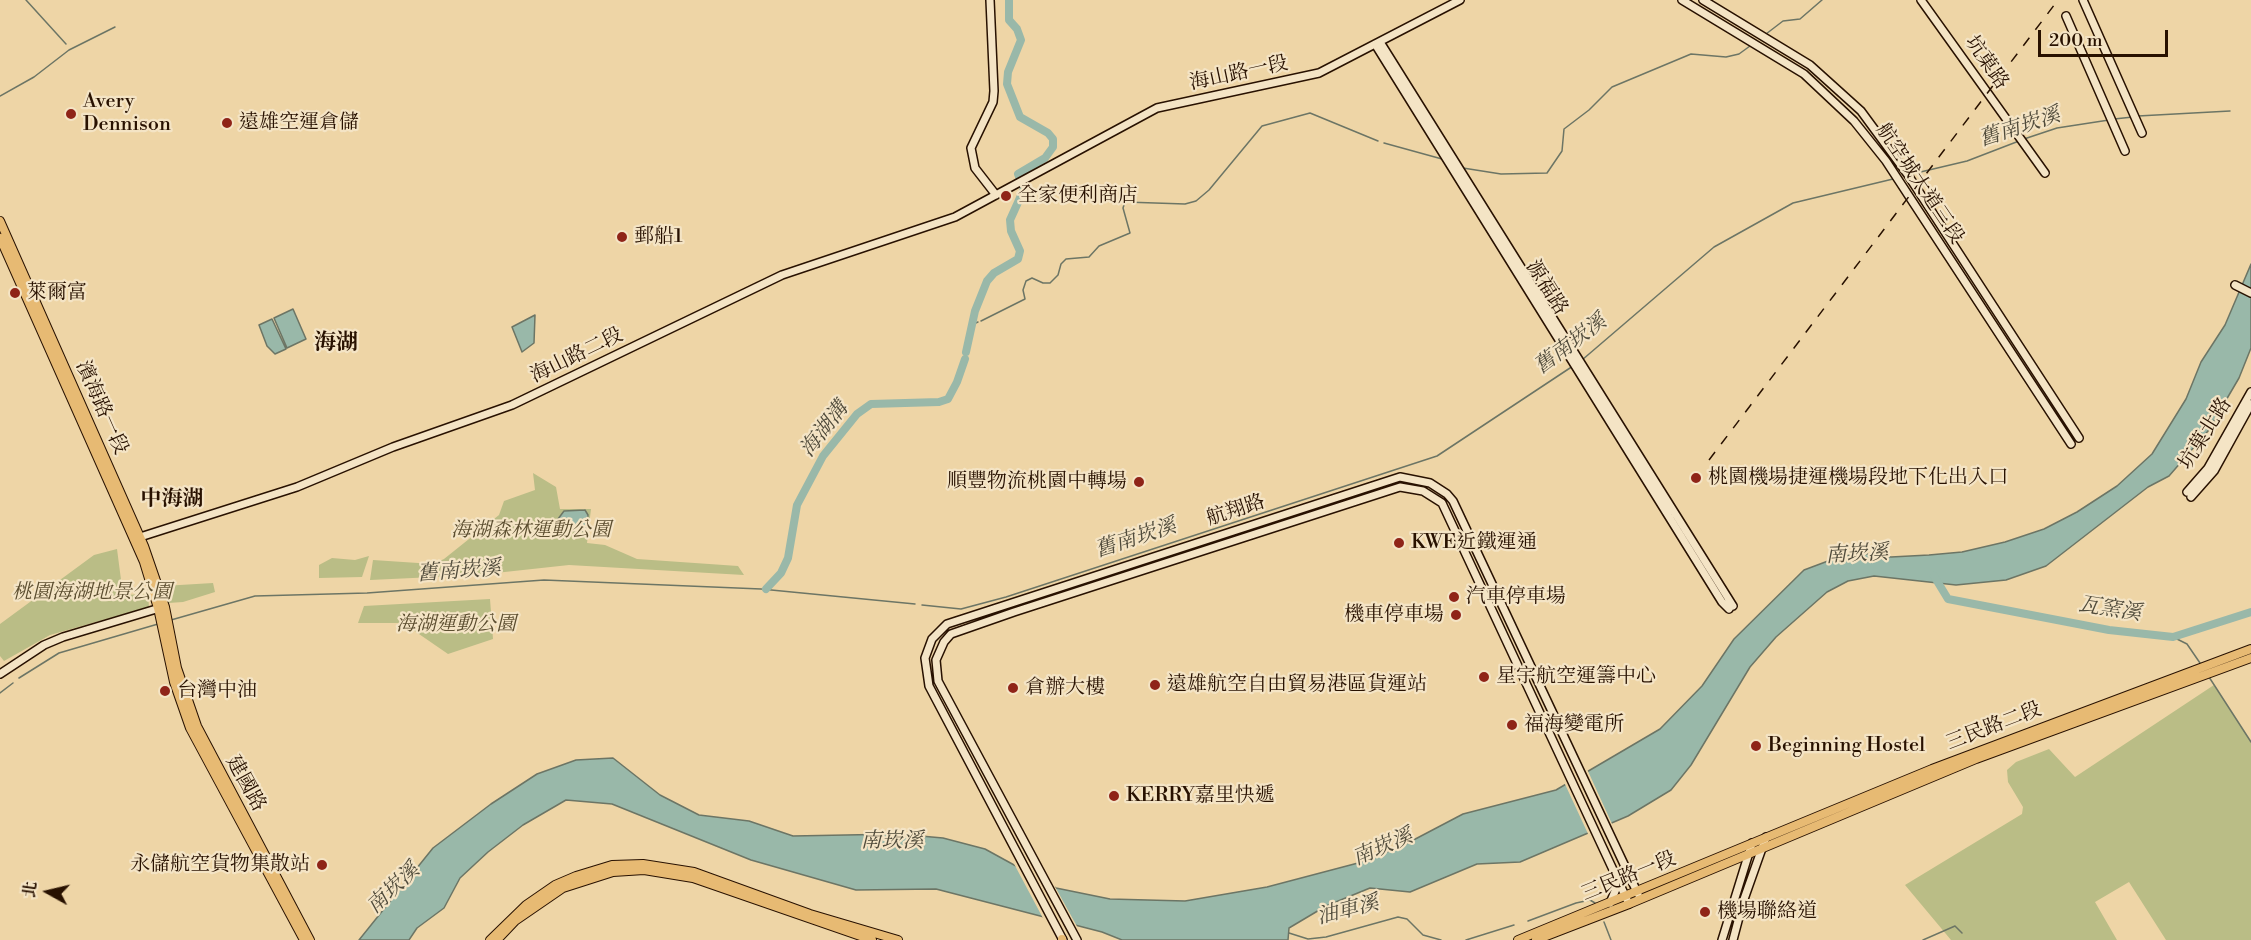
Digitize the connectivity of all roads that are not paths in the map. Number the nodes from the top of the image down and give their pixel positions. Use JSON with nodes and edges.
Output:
{"nodes":[{"id":1,"x":990,"y":0,"type":"edge"},
{"id":2,"x":1460,"y":0,"type":"edge"},
{"id":3,"x":1682,"y":0,"type":"edge"},
{"id":4,"x":1703,"y":0,"type":"edge"},
{"id":5,"x":1921,"y":0,"type":"edge"},
{"id":6,"x":2083,"y":0,"type":"edge"},
{"id":7,"x":2066,"y":16,"type":"dead end"},
{"id":8,"x":1378,"y":43,"type":"junction"},
{"id":9,"x":2142,"y":134,"type":"dead end"},
{"id":10,"x":2125,"y":151,"type":"dead end"},
{"id":11,"x":2045,"y":173,"type":"dead end"},
{"id":12,"x":1021,"y":181,"type":"joint"},
{"id":13,"x":996,"y":195,"type":"junction"},
{"id":14,"x":0,"y":221,"type":"edge"},
{"id":15,"x":0,"y":238,"type":"edge"},
{"id":16,"x":2237,"y":286,"type":"dead end"},
{"id":17,"x":2251,"y":293,"type":"edge"},
{"id":18,"x":2251,"y":392,"type":"edge"},
{"id":19,"x":2251,"y":404,"type":"edge"},
{"id":20,"x":2079,"y":438,"type":"dead end"},
{"id":21,"x":93,"y":440,"type":"junction"},
{"id":22,"x":2071,"y":444,"type":"dead end"},
{"id":23,"x":137,"y":538,"type":"junction"},
{"id":24,"x":1731,"y":608,"type":"dead end"},
{"id":25,"x":162,"y":610,"type":"junction"},
{"id":26,"x":167,"y":635,"type":"junction"},
{"id":27,"x":2251,"y":649,"type":"edge"},
{"id":28,"x":2251,"y":658,"type":"edge"},
{"id":29,"x":0,"y":675,"type":"edge"},
{"id":30,"x":1766,"y":837,"type":"junction"},
{"id":31,"x":1752,"y":843,"type":"junction"},
{"id":32,"x":1763,"y":847,"type":"junction"},
{"id":33,"x":1749,"y":853,"type":"junction"},
{"id":34,"x":1614,"y":872,"type":"junction"},
{"id":35,"x":1639,"y":896,"type":"junction"},
{"id":36,"x":1628,"y":900,"type":"junction"},
{"id":37,"x":1609,"y":904,"type":"junction"},
{"id":38,"x":1061,"y":938,"type":"edge"},
{"id":39,"x":1075,"y":938,"type":"edge"},
{"id":40,"x":304,"y":940,"type":"edge"},
{"id":41,"x":310,"y":940,"type":"edge"},
{"id":42,"x":490,"y":940,"type":"edge"},
{"id":43,"x":497,"y":940,"type":"edge"},
{"id":44,"x":872,"y":940,"type":"edge"},
{"id":45,"x":898,"y":940,"type":"edge"},
{"id":46,"x":1518,"y":940,"type":"edge"},
{"id":47,"x":1536,"y":940,"type":"edge"},
{"id":48,"x":1722,"y":940,"type":"edge"},
{"id":49,"x":1733,"y":940,"type":"edge"}],
"edges":[{"from":1,"to":13,"type":"street"},
{"from":2,"to":8,"type":"street","name":"海山路一段"},
{"from":3,"to":22,"type":"street","name":"航空城大道三段"},
{"from":4,"to":20,"type":"street","name":"航空城大道三段"},
{"from":5,"to":11,"type":"street","name":"坑菓路"},
{"from":6,"to":9,"type":"street"},
{"from":7,"to":10,"type":"street"},
{"from":8,"to":12,"type":"street","name":"海山路一段"},
{"from":8,"to":24,"type":"street","name":"源福路"},
{"from":12,"to":13,"type":"street","name":"海山路二段"},
{"from":13,"to":23,"type":"street","name":"海山路二段"},
{"from":14,"to":21,"type":"main road","name":"濱海路一段"},
{"from":15,"to":21,"type":"main road","name":"濱海路一段"},
{"from":16,"to":17,"type":"street"},
{"from":18,"to":19,"type":"street","name":"坑菓北路"},
{"from":21,"to":23,"type":"main road","name":"濱海路一段"},
{"from":23,"to":25,"type":"main road","name":"濱海路一段"},
{"from":25,"to":26,"type":"main road","name":"濱海路一段"},
{"from":25,"to":29,"type":"street"},
{"from":26,"to":40,"type":"main road","name":"建國路"},
{"from":26,"to":41,"type":"main road","name":"建國路"},
{"from":27,"to":30,"type":"main road","name":"三民路二段"},
{"from":28,"to":32,"type":"main road","name":"三民路二段"},
{"from":30,"to":31,"type":"main road","name":"三民路二段"},
{"from":30,"to":32,"type":"street"},
{"from":31,"to":33,"type":"street"},
{"from":31,"to":35,"type":"main road","name":"三民路一段"},
{"from":32,"to":33,"type":"main road","name":"三民路一段"},
{"from":32,"to":49,"type":"street"},
{"from":33,"to":35,"type":"main road","name":"三民路一段"},
{"from":33,"to":48,"type":"street"},
{"from":34,"to":36,"type":"street","name":"航翔路"},
{"from":34,"to":37,"type":"street"},
{"from":34,"to":39,"type":"street","name":"航翔路"},
{"from":35,"to":36,"type":"main road","name":"三民路一段"},
{"from":35,"to":38,"type":"street","name":"航翔路"},
{"from":36,"to":37,"type":"main road","name":"三民路一段"},
{"from":36,"to":47,"type":"main road","name":"三民路一段"},
{"from":37,"to":46,"type":"main road","name":"三民路一段"},
{"from":42,"to":45,"type":"main road"},
{"from":43,"to":44,"type":"main road"}]}
